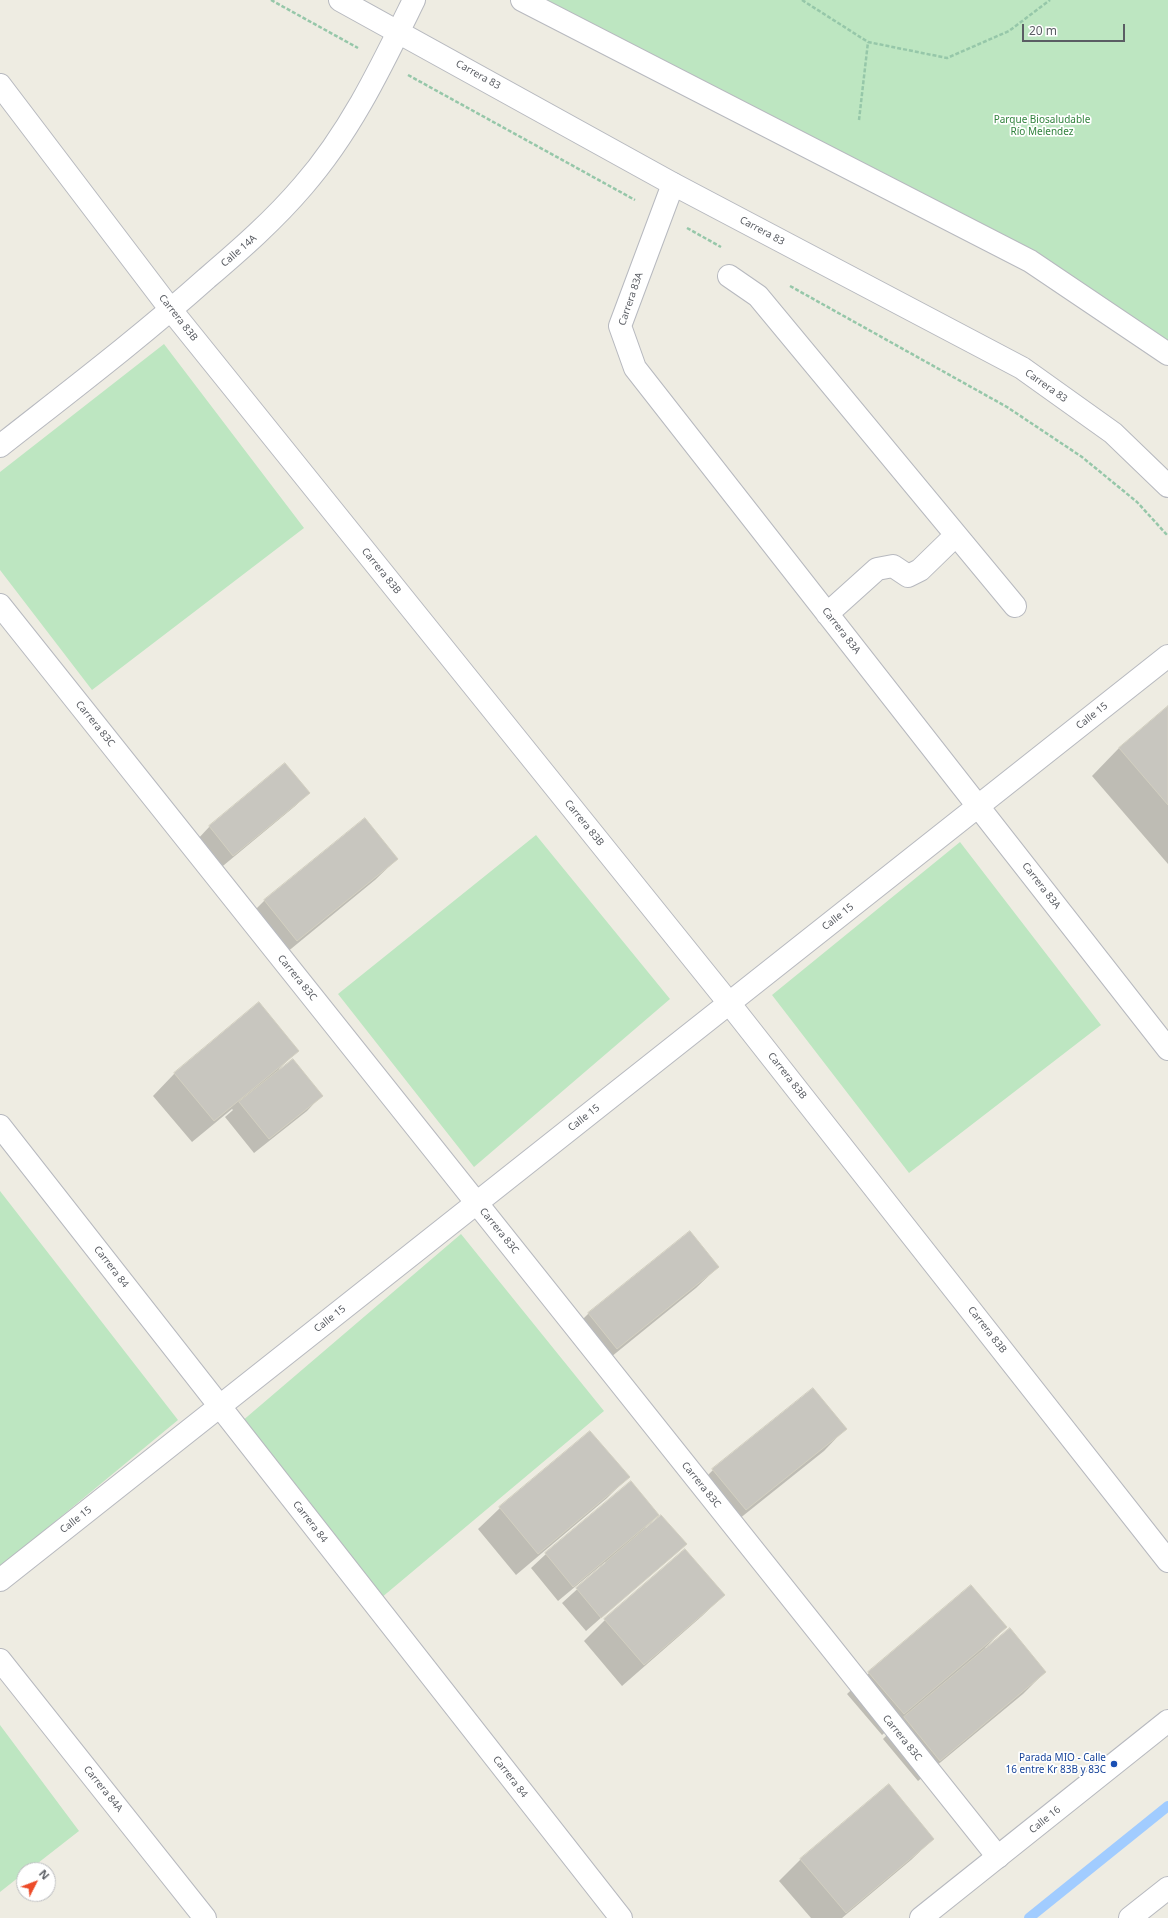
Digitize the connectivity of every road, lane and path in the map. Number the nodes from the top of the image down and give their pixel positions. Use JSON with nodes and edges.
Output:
{"nodes":[{"id":1,"x":340,"y":0,"type":"edge"},
{"id":2,"x":414,"y":0,"type":"edge"},
{"id":3,"x":522,"y":0,"type":"edge"},
{"id":4,"x":802,"y":0,"type":"edge"},
{"id":5,"x":1050,"y":0,"type":"edge"},
{"id":6,"x":398,"y":31,"type":"junction"},
{"id":7,"x":868,"y":42,"type":"junction"},
{"id":8,"x":0,"y":86,"type":"edge"},
{"id":9,"x":859,"y":120,"type":"dead end"},
{"id":10,"x":673,"y":184,"type":"junction"},
{"id":11,"x":729,"y":276,"type":"dead end"},
{"id":12,"x":171,"y":310,"type":"junction"},
{"id":13,"x":1168,"y":354,"type":"edge"},
{"id":14,"x":0,"y":446,"type":"edge"},
{"id":15,"x":1168,"y":486,"type":"edge"},
{"id":16,"x":956,"y":536,"type":"junction"},
{"id":17,"x":0,"y":605,"type":"edge"},
{"id":18,"x":1015,"y":606,"type":"dead end"},
{"id":19,"x":828,"y":614,"type":"junction"},
{"id":20,"x":1168,"y":656,"type":"edge"},
{"id":21,"x":978,"y":806,"type":"junction"},
{"id":22,"x":729,"y":1003,"type":"junction"},
{"id":23,"x":1168,"y":1049,"type":"edge"},
{"id":24,"x":0,"y":1126,"type":"edge"},
{"id":25,"x":476,"y":1203,"type":"junction"},
{"id":26,"x":220,"y":1406,"type":"junction"},
{"id":27,"x":1168,"y":1560,"type":"edge"},
{"id":28,"x":0,"y":1580,"type":"edge"},
{"id":29,"x":0,"y":1660,"type":"edge"},
{"id":30,"x":1168,"y":1721,"type":"edge"},
{"id":31,"x":998,"y":1857,"type":"junction"},
{"id":32,"x":1168,"y":1888,"type":"edge"},
{"id":33,"x":205,"y":1918,"type":"edge"},
{"id":34,"x":621,"y":1918,"type":"edge"},
{"id":35,"x":921,"y":1918,"type":"edge"},
{"id":36,"x":1130,"y":1918,"type":"edge"}],
"edges":[{"from":1,"to":6,"type":"street","name":"Carrera 83"},
{"from":2,"to":6,"type":"street","name":"Calle 14A"},
{"from":3,"to":13,"type":"street"},
{"from":4,"to":7,"type":"path"},
{"from":5,"to":7,"type":"path"},
{"from":6,"to":10,"type":"street","name":"Carrera 83"},
{"from":6,"to":12,"type":"street","name":"Calle 14A"},
{"from":7,"to":9,"type":"path"},
{"from":8,"to":12,"type":"street","name":"Carrera 83B"},
{"from":10,"to":15,"type":"street","name":"Carrera 83"},
{"from":10,"to":19,"type":"street","name":"Carrera 83A"},
{"from":11,"to":16,"type":"street"},
{"from":12,"to":14,"type":"street","name":"Calle 14A"},
{"from":12,"to":22,"type":"street","name":"Carrera 83B"},
{"from":16,"to":18,"type":"street"},
{"from":16,"to":19,"type":"street"},
{"from":17,"to":25,"type":"street","name":"Carrera 83C"},
{"from":19,"to":21,"type":"street","name":"Carrera 83A"},
{"from":20,"to":21,"type":"street","name":"Calle 15"},
{"from":21,"to":22,"type":"street","name":"Calle 15"},
{"from":21,"to":23,"type":"street","name":"Carrera 83A"},
{"from":22,"to":25,"type":"street","name":"Calle 15"},
{"from":22,"to":27,"type":"street","name":"Carrera 83B"},
{"from":24,"to":26,"type":"street","name":"Carrera 84"},
{"from":25,"to":26,"type":"street","name":"Calle 15"},
{"from":25,"to":31,"type":"street","name":"Carrera 83C"},
{"from":26,"to":28,"type":"street","name":"Calle 15"},
{"from":26,"to":34,"type":"street","name":"Carrera 84"},
{"from":29,"to":33,"type":"street","name":"Carrera 84A"},
{"from":30,"to":31,"type":"street","name":"Calle 16"},
{"from":31,"to":35,"type":"street","name":"Calle 16"},
{"from":32,"to":36,"type":"street"}]}
